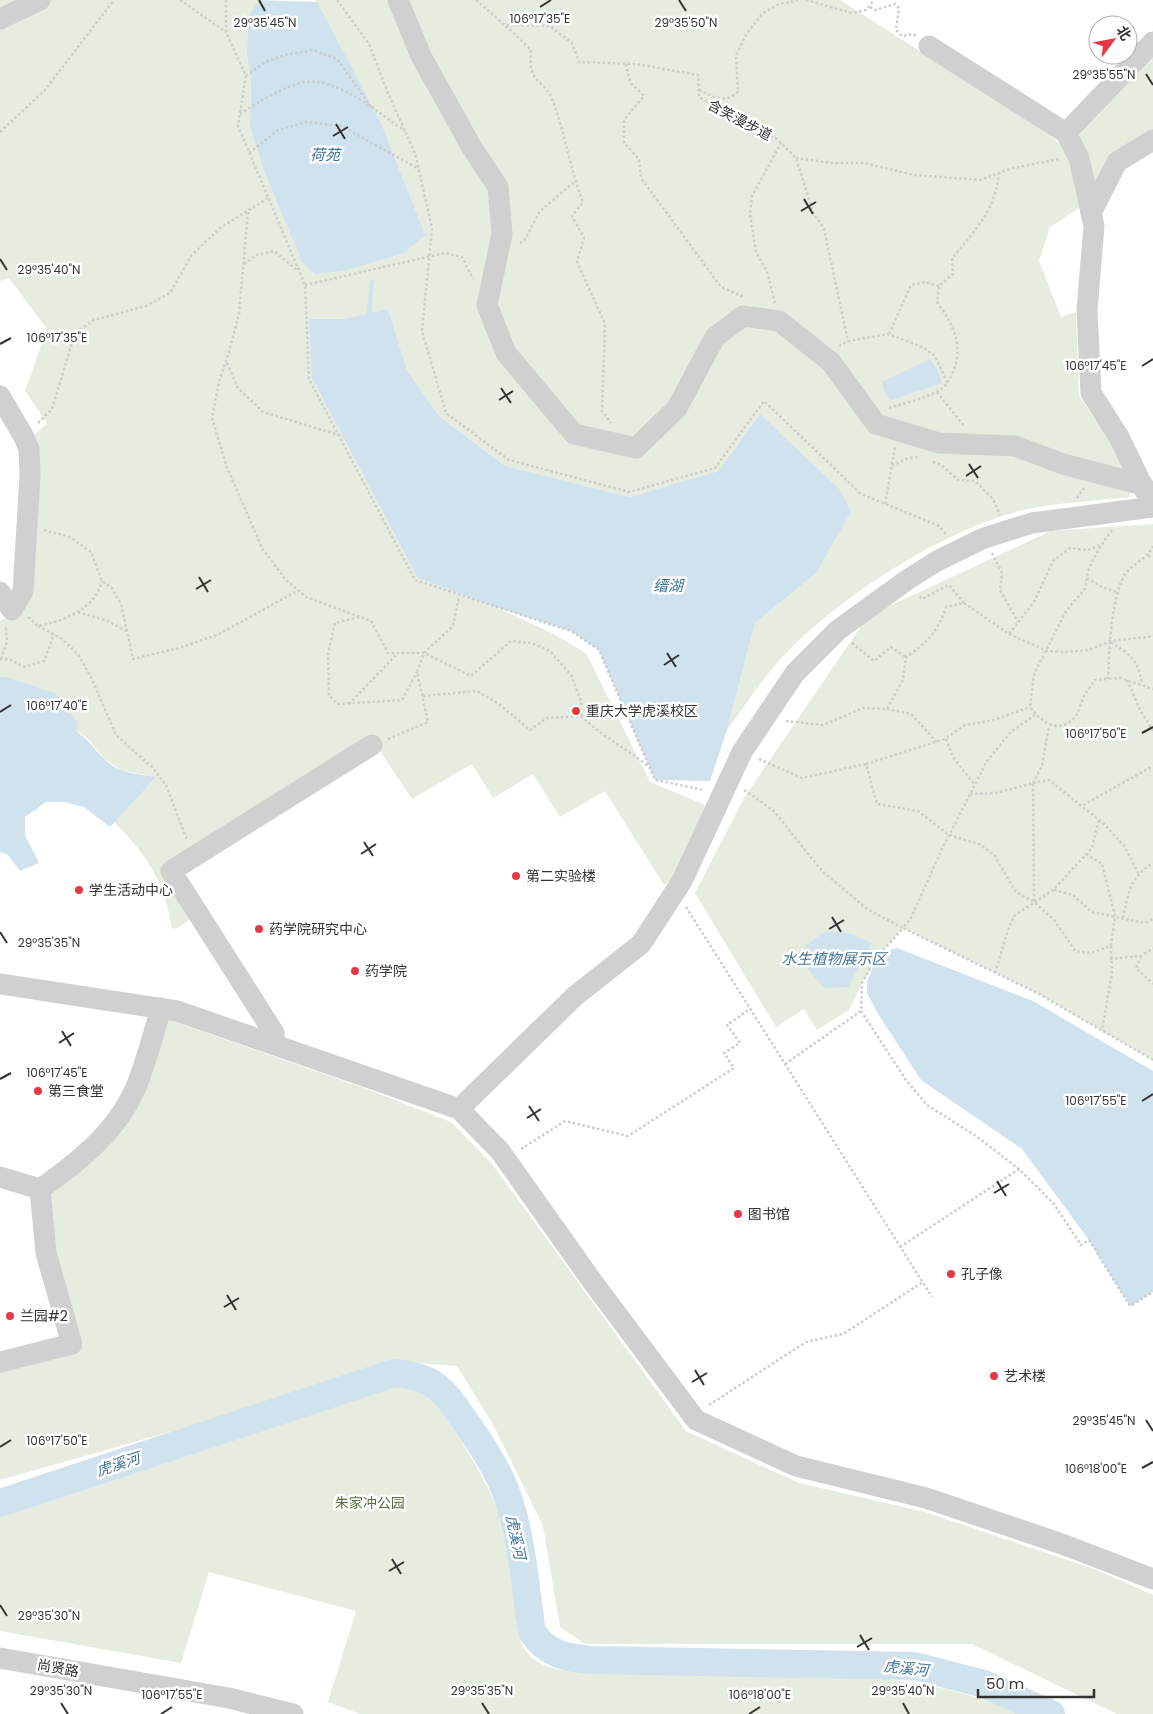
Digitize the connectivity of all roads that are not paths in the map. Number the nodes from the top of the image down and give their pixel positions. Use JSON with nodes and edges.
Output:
{"nodes":[{"id":1,"x":40,"y":0,"type":"edge"},
{"id":2,"x":398,"y":0,"type":"edge"},
{"id":3,"x":0,"y":19,"type":"edge"},
{"id":4,"x":1153,"y":42,"type":"edge"},
{"id":5,"x":929,"y":46,"type":"road end"},
{"id":6,"x":1066,"y":133,"type":"junction"},
{"id":7,"x":1153,"y":140,"type":"edge"},
{"id":8,"x":1091,"y":213,"type":"junction"},
{"id":9,"x":0,"y":396,"type":"edge"},
{"id":10,"x":1143,"y":485,"type":"junction"},
{"id":11,"x":1146,"y":508,"type":"edge"},
{"id":12,"x":7,"y":607,"type":"edge"},
{"id":13,"x":372,"y":745,"type":"road end"},
{"id":14,"x":0,"y":984,"type":"edge"},
{"id":15,"x":161,"y":1008,"type":"junction"},
{"id":16,"x":275,"y":1045,"type":"junction"},
{"id":17,"x":459,"y":1109,"type":"junction"},
{"id":18,"x":0,"y":1177,"type":"edge"},
{"id":19,"x":40,"y":1189,"type":"junction"},
{"id":20,"x":0,"y":1362,"type":"edge"},
{"id":21,"x":1153,"y":1579,"type":"edge"},
{"id":22,"x":0,"y":1658,"type":"edge"},
{"id":23,"x":293,"y":1714,"type":"edge"}],
"edges":[{"from":1,"to":3,"type":"street"},
{"from":2,"to":10,"type":"street"},
{"from":4,"to":6,"type":"street"},
{"from":5,"to":6,"type":"street"},
{"from":6,"to":8,"type":"street"},
{"from":7,"to":8,"type":"street"},
{"from":8,"to":10,"type":"street"},
{"from":9,"to":12,"type":"street"},
{"from":10,"to":11,"type":"street"},
{"from":11,"to":17,"type":"street"},
{"from":13,"to":16,"type":"street"},
{"from":14,"to":15,"type":"street"},
{"from":15,"to":16,"type":"street"},
{"from":15,"to":19,"type":"street"},
{"from":16,"to":17,"type":"street"},
{"from":17,"to":21,"type":"street"},
{"from":18,"to":19,"type":"street"},
{"from":19,"to":20,"type":"street"},
{"from":22,"to":23,"type":"street","name":"尚贤路"}]}
